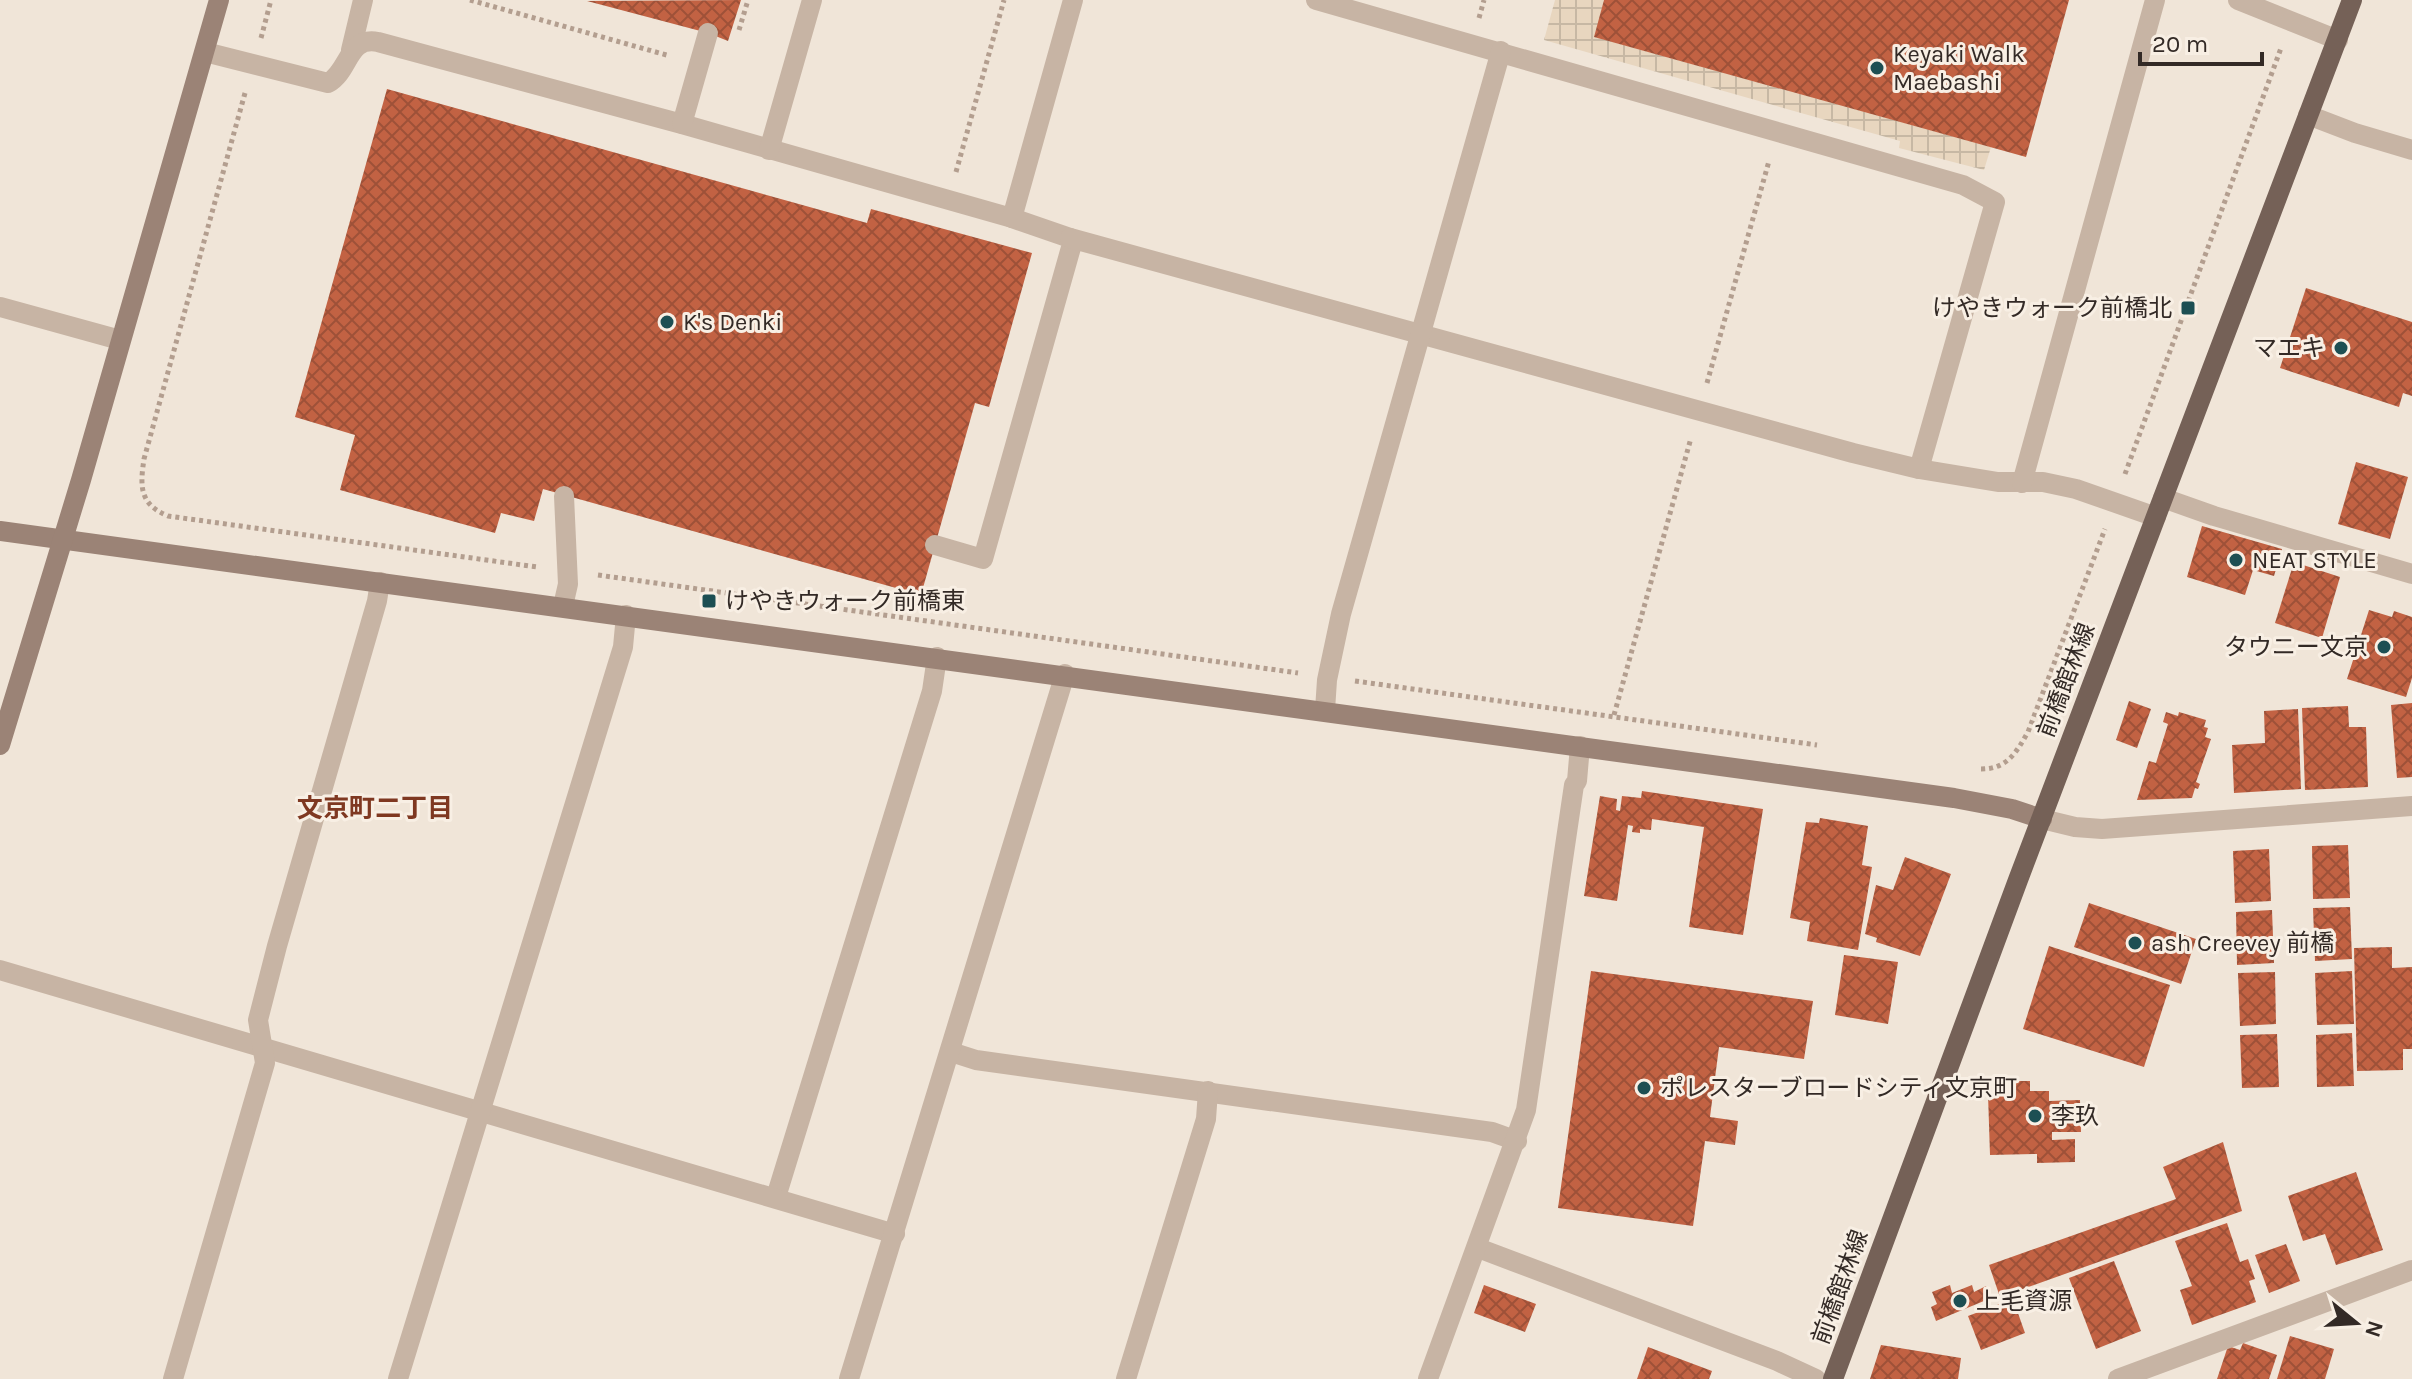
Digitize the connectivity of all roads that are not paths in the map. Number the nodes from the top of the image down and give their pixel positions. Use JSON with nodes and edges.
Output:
{"nodes":[{"id":1,"x":219,"y":0,"type":"edge"},
{"id":2,"x":363,"y":0,"type":"edge"},
{"id":3,"x":812,"y":0,"type":"edge"},
{"id":4,"x":1073,"y":0,"type":"edge"},
{"id":5,"x":1316,"y":0,"type":"edge"},
{"id":6,"x":2155,"y":0,"type":"edge"},
{"id":7,"x":2238,"y":0,"type":"edge"},
{"id":8,"x":2352,"y":0,"type":"edge"},
{"id":9,"x":708,"y":33,"type":"dead end"},
{"id":10,"x":2338,"y":40,"type":"junction"},
{"id":11,"x":351,"y":50,"type":"junction"},
{"id":12,"x":1501,"y":51,"type":"junction"},
{"id":13,"x":205,"y":52,"type":"junction"},
{"id":14,"x":2308,"y":115,"type":"junction"},
{"id":15,"x":682,"y":124,"type":"junction"},
{"id":16,"x":769,"y":150,"type":"junction"},
{"id":17,"x":2412,"y":150,"type":"edge"},
{"id":18,"x":1012,"y":218,"type":"junction"},
{"id":19,"x":1070,"y":238,"type":"junction"},
{"id":20,"x":0,"y":307,"type":"edge"},
{"id":21,"x":1421,"y":334,"type":"junction"},
{"id":22,"x":120,"y":340,"type":"junction"},
{"id":23,"x":1919,"y":469,"type":"junction"},
{"id":24,"x":2022,"y":483,"type":"junction"},
{"id":25,"x":564,"y":496,"type":"dead end"},
{"id":26,"x":2159,"y":508,"type":"junction"},
{"id":27,"x":0,"y":531,"type":"edge"},
{"id":28,"x":63,"y":539,"type":"junction"},
{"id":29,"x":935,"y":545,"type":"dead end"},
{"id":30,"x":2412,"y":574,"type":"edge"},
{"id":31,"x":380,"y":582,"type":"junction"},
{"id":32,"x":563,"y":606,"type":"junction"},
{"id":33,"x":626,"y":615,"type":"junction"},
{"id":34,"x":937,"y":657,"type":"junction"},
{"id":35,"x":1065,"y":674,"type":"junction"},
{"id":36,"x":1325,"y":710,"type":"junction"},
{"id":37,"x":0,"y":745,"type":"edge"},
{"id":38,"x":1580,"y":746,"type":"junction"},
{"id":39,"x":2412,"y":806,"type":"edge"},
{"id":40,"x":2042,"y":819,"type":"junction"},
{"id":41,"x":0,"y":970,"type":"edge"},
{"id":42,"x":264,"y":1049,"type":"junction"},
{"id":43,"x":951,"y":1052,"type":"junction"},
{"id":44,"x":1208,"y":1091,"type":"junction"},
{"id":45,"x":480,"y":1112,"type":"junction"},
{"id":46,"x":1517,"y":1141,"type":"junction"},
{"id":47,"x":776,"y":1197,"type":"junction"},
{"id":48,"x":895,"y":1234,"type":"junction"},
{"id":49,"x":1478,"y":1248,"type":"junction"},
{"id":50,"x":2412,"y":1270,"type":"edge"},
{"id":51,"x":173,"y":1379,"type":"edge"},
{"id":52,"x":398,"y":1379,"type":"edge"},
{"id":53,"x":849,"y":1379,"type":"edge"},
{"id":54,"x":1126,"y":1379,"type":"edge"},
{"id":55,"x":1428,"y":1379,"type":"edge"},
{"id":56,"x":1816,"y":1379,"type":"edge"},
{"id":57,"x":1833,"y":1379,"type":"edge"},
{"id":58,"x":2118,"y":1379,"type":"edge"}],
"edges":[{"from":1,"to":13,"type":"street"},
{"from":2,"to":11,"type":"street"},
{"from":3,"to":16,"type":"street"},
{"from":4,"to":18,"type":"street"},
{"from":5,"to":12,"type":"street"},
{"from":6,"to":24,"type":"street"},
{"from":7,"to":10,"type":"street"},
{"from":8,"to":10,"type":"main road","name":"前橋館林線"},
{"from":9,"to":15,"type":"street"},
{"from":10,"to":14,"type":"main road","name":"前橋館林線"},
{"from":11,"to":13,"type":"street"},
{"from":11,"to":15,"type":"street"},
{"from":12,"to":21,"type":"street"},
{"from":12,"to":23,"type":"street"},
{"from":13,"to":22,"type":"street"},
{"from":14,"to":17,"type":"street"},
{"from":14,"to":26,"type":"main road","name":"前橋館林線"},
{"from":15,"to":16,"type":"street"},
{"from":16,"to":18,"type":"street"},
{"from":18,"to":19,"type":"street"},
{"from":19,"to":21,"type":"street"},
{"from":19,"to":29,"type":"street"},
{"from":20,"to":22,"type":"street"},
{"from":21,"to":23,"type":"street"},
{"from":21,"to":36,"type":"street"},
{"from":22,"to":28,"type":"street"},
{"from":23,"to":24,"type":"street"},
{"from":24,"to":26,"type":"street"},
{"from":25,"to":32,"type":"street"},
{"from":26,"to":30,"type":"street"},
{"from":26,"to":40,"type":"main road","name":"前橋館林線"},
{"from":27,"to":28,"type":"street"},
{"from":28,"to":31,"type":"street"},
{"from":28,"to":37,"type":"street"},
{"from":31,"to":32,"type":"street"},
{"from":31,"to":42,"type":"street"},
{"from":32,"to":33,"type":"street"},
{"from":33,"to":34,"type":"street"},
{"from":33,"to":45,"type":"street"},
{"from":34,"to":35,"type":"street"},
{"from":34,"to":47,"type":"street"},
{"from":35,"to":36,"type":"street"},
{"from":35,"to":43,"type":"street"},
{"from":36,"to":38,"type":"street"},
{"from":38,"to":40,"type":"street"},
{"from":38,"to":46,"type":"street"},
{"from":39,"to":40,"type":"street"},
{"from":40,"to":57,"type":"main road","name":"前橋館林線"},
{"from":41,"to":42,"type":"street"},
{"from":42,"to":45,"type":"street"},
{"from":42,"to":51,"type":"street"},
{"from":43,"to":44,"type":"street"},
{"from":43,"to":48,"type":"street"},
{"from":44,"to":46,"type":"street"},
{"from":44,"to":54,"type":"street"},
{"from":45,"to":47,"type":"street"},
{"from":45,"to":52,"type":"street"},
{"from":46,"to":49,"type":"street"},
{"from":47,"to":48,"type":"street"},
{"from":48,"to":53,"type":"street"},
{"from":49,"to":55,"type":"street"},
{"from":49,"to":56,"type":"street"},
{"from":50,"to":58,"type":"street"}]}
